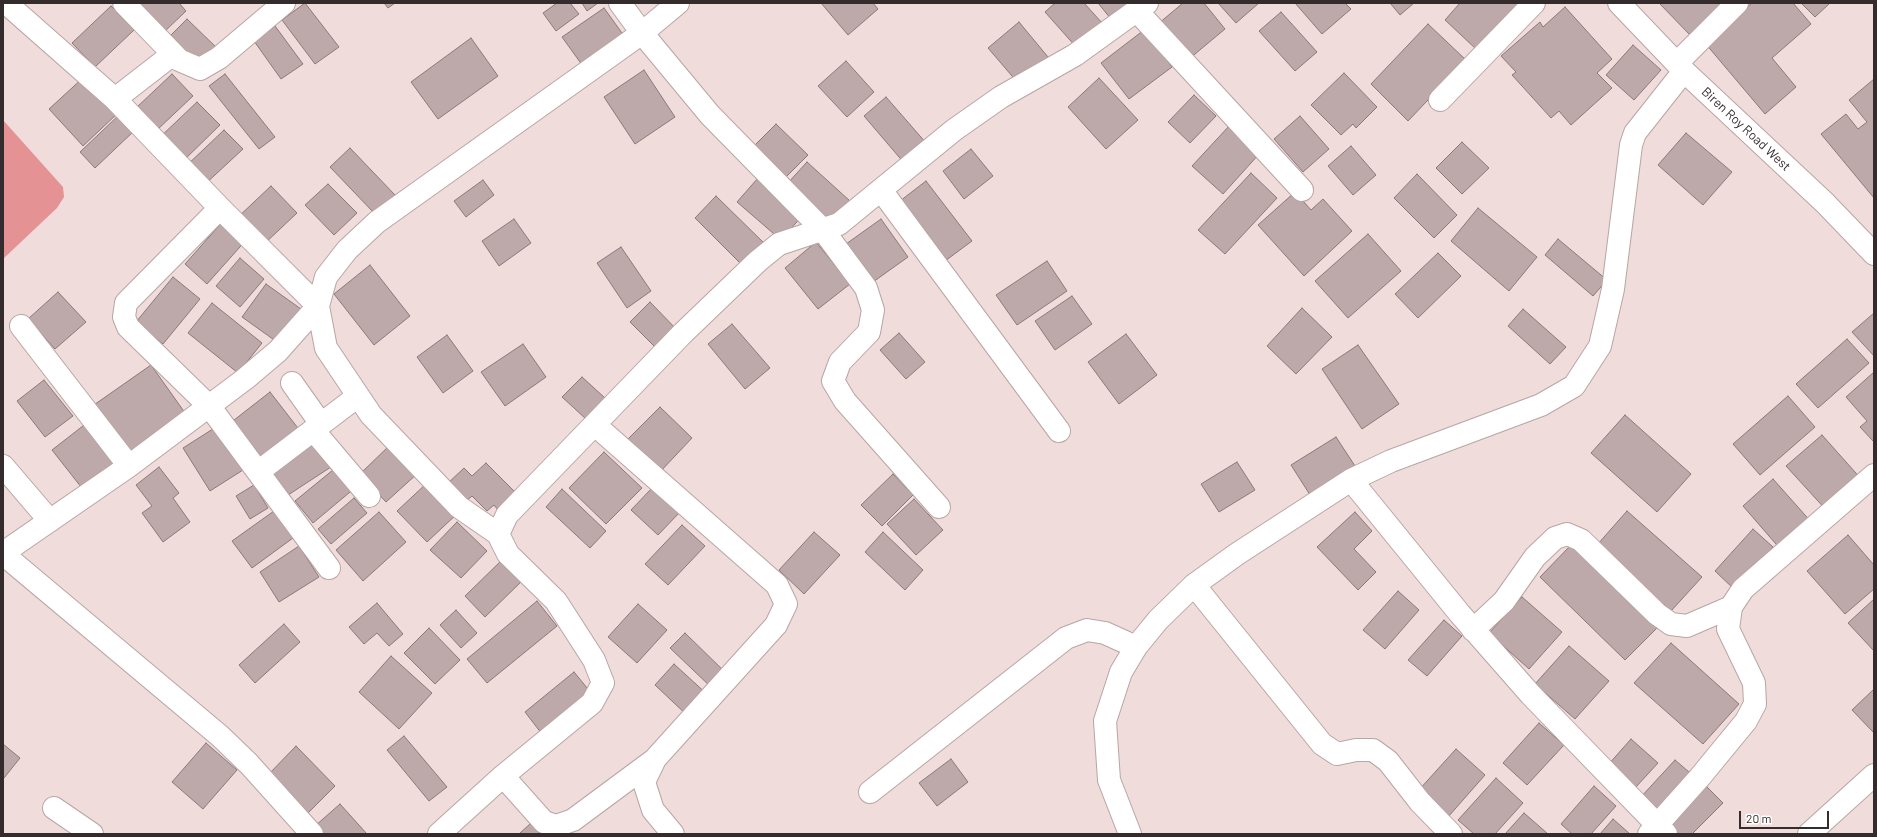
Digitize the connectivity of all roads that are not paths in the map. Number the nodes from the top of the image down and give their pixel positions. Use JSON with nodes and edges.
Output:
{"nodes":[{"id":1,"x":6,"y":3,"type":"edge"},
{"id":2,"x":124,"y":3,"type":"edge"},
{"id":3,"x":284,"y":3,"type":"edge"},
{"id":4,"x":620,"y":3,"type":"edge"},
{"id":5,"x":678,"y":3,"type":"edge"},
{"id":6,"x":1534,"y":3,"type":"edge"},
{"id":7,"x":1619,"y":3,"type":"edge"},
{"id":8,"x":1738,"y":3,"type":"edge"},
{"id":9,"x":1142,"y":7,"type":"edge"},
{"id":10,"x":642,"y":33,"type":"junction"},
{"id":11,"x":173,"y":54,"type":"junction"},
{"id":12,"x":1680,"y":67,"type":"junction"},
{"id":13,"x":115,"y":99,"type":"junction"},
{"id":14,"x":1440,"y":100,"type":"dead end"},
{"id":15,"x":881,"y":190,"type":"junction"},
{"id":16,"x":1302,"y":190,"type":"dead end"},
{"id":17,"x":220,"y":208,"type":"junction"},
{"id":18,"x":823,"y":230,"type":"junction"},
{"id":19,"x":1874,"y":254,"type":"edge"},
{"id":20,"x":318,"y":306,"type":"junction"},
{"id":21,"x":21,"y":326,"type":"dead end"},
{"id":22,"x":292,"y":383,"type":"dead end"},
{"id":23,"x":358,"y":396,"type":"junction"},
{"id":24,"x":210,"y":407,"type":"junction"},
{"id":25,"x":595,"y":425,"type":"junction"},
{"id":26,"x":317,"y":428,"type":"junction"},
{"id":27,"x":1059,"y":431,"type":"dead end"},
{"id":28,"x":3,"y":466,"type":"edge"},
{"id":29,"x":128,"y":466,"type":"junction"},
{"id":30,"x":258,"y":472,"type":"junction"},
{"id":31,"x":1874,"y":475,"type":"edge"},
{"id":32,"x":1351,"y":480,"type":"junction"},
{"id":33,"x":369,"y":496,"type":"dead end"},
{"id":34,"x":939,"y":507,"type":"dead end"},
{"id":35,"x":50,"y":521,"type":"junction"},
{"id":36,"x":498,"y":534,"type":"junction"},
{"id":37,"x":3,"y":553,"type":"edge"},
{"id":38,"x":329,"y":568,"type":"dead end"},
{"id":39,"x":1194,"y":585,"type":"junction"},
{"id":40,"x":1731,"y":607,"type":"junction"},
{"id":41,"x":1473,"y":630,"type":"junction"},
{"id":42,"x":1136,"y":647,"type":"junction"},
{"id":43,"x":655,"y":759,"type":"junction"},
{"id":44,"x":1874,"y":775,"type":"edge"},
{"id":45,"x":503,"y":776,"type":"junction"},
{"id":46,"x":870,"y":792,"type":"dead end"},
{"id":47,"x":54,"y":808,"type":"dead end"},
{"id":48,"x":1657,"y":831,"type":"edge"},
{"id":49,"x":92,"y":834,"type":"edge"},
{"id":50,"x":312,"y":834,"type":"edge"},
{"id":51,"x":439,"y":834,"type":"edge"},
{"id":52,"x":673,"y":834,"type":"edge"},
{"id":53,"x":1130,"y":834,"type":"edge"},
{"id":54,"x":1451,"y":834,"type":"edge"},
{"id":55,"x":1809,"y":834,"type":"edge"}],
"edges":[{"from":1,"to":13,"type":"street"},
{"from":2,"to":11,"type":"street"},
{"from":3,"to":11,"type":"street"},
{"from":4,"to":10,"type":"street"},
{"from":5,"to":10,"type":"street"},
{"from":6,"to":14,"type":"street"},
{"from":7,"to":12,"type":"street","name":"Biren Roy Road West"},
{"from":8,"to":12,"type":"street"},
{"from":9,"to":15,"type":"street"},
{"from":9,"to":16,"type":"street"},
{"from":10,"to":18,"type":"street"},
{"from":10,"to":20,"type":"street"},
{"from":11,"to":13,"type":"street"},
{"from":12,"to":19,"type":"street","name":"Biren Roy Road West"},
{"from":12,"to":32,"type":"street"},
{"from":13,"to":17,"type":"street"},
{"from":15,"to":18,"type":"street"},
{"from":15,"to":27,"type":"street"},
{"from":17,"to":20,"type":"street"},
{"from":17,"to":24,"type":"street"},
{"from":18,"to":25,"type":"street"},
{"from":18,"to":34,"type":"street"},
{"from":20,"to":23,"type":"street"},
{"from":20,"to":24,"type":"street"},
{"from":21,"to":29,"type":"street"},
{"from":22,"to":26,"type":"street"},
{"from":23,"to":26,"type":"street"},
{"from":23,"to":36,"type":"street"},
{"from":24,"to":29,"type":"street"},
{"from":24,"to":30,"type":"street"},
{"from":25,"to":36,"type":"street"},
{"from":25,"to":43,"type":"street"},
{"from":26,"to":30,"type":"street"},
{"from":26,"to":33,"type":"street"},
{"from":28,"to":35,"type":"street"},
{"from":29,"to":35,"type":"street"},
{"from":30,"to":38,"type":"street"},
{"from":31,"to":40,"type":"street"},
{"from":32,"to":39,"type":"street"},
{"from":32,"to":41,"type":"street"},
{"from":35,"to":37,"type":"street"},
{"from":36,"to":45,"type":"street"},
{"from":37,"to":50,"type":"street"},
{"from":39,"to":42,"type":"street"},
{"from":39,"to":54,"type":"street"},
{"from":40,"to":41,"type":"street"},
{"from":40,"to":48,"type":"street"},
{"from":41,"to":48,"type":"street"},
{"from":42,"to":46,"type":"street"},
{"from":42,"to":53,"type":"street"},
{"from":43,"to":45,"type":"street"},
{"from":43,"to":52,"type":"street"},
{"from":44,"to":55,"type":"street"},
{"from":45,"to":51,"type":"street"},
{"from":47,"to":49,"type":"street"}]}
